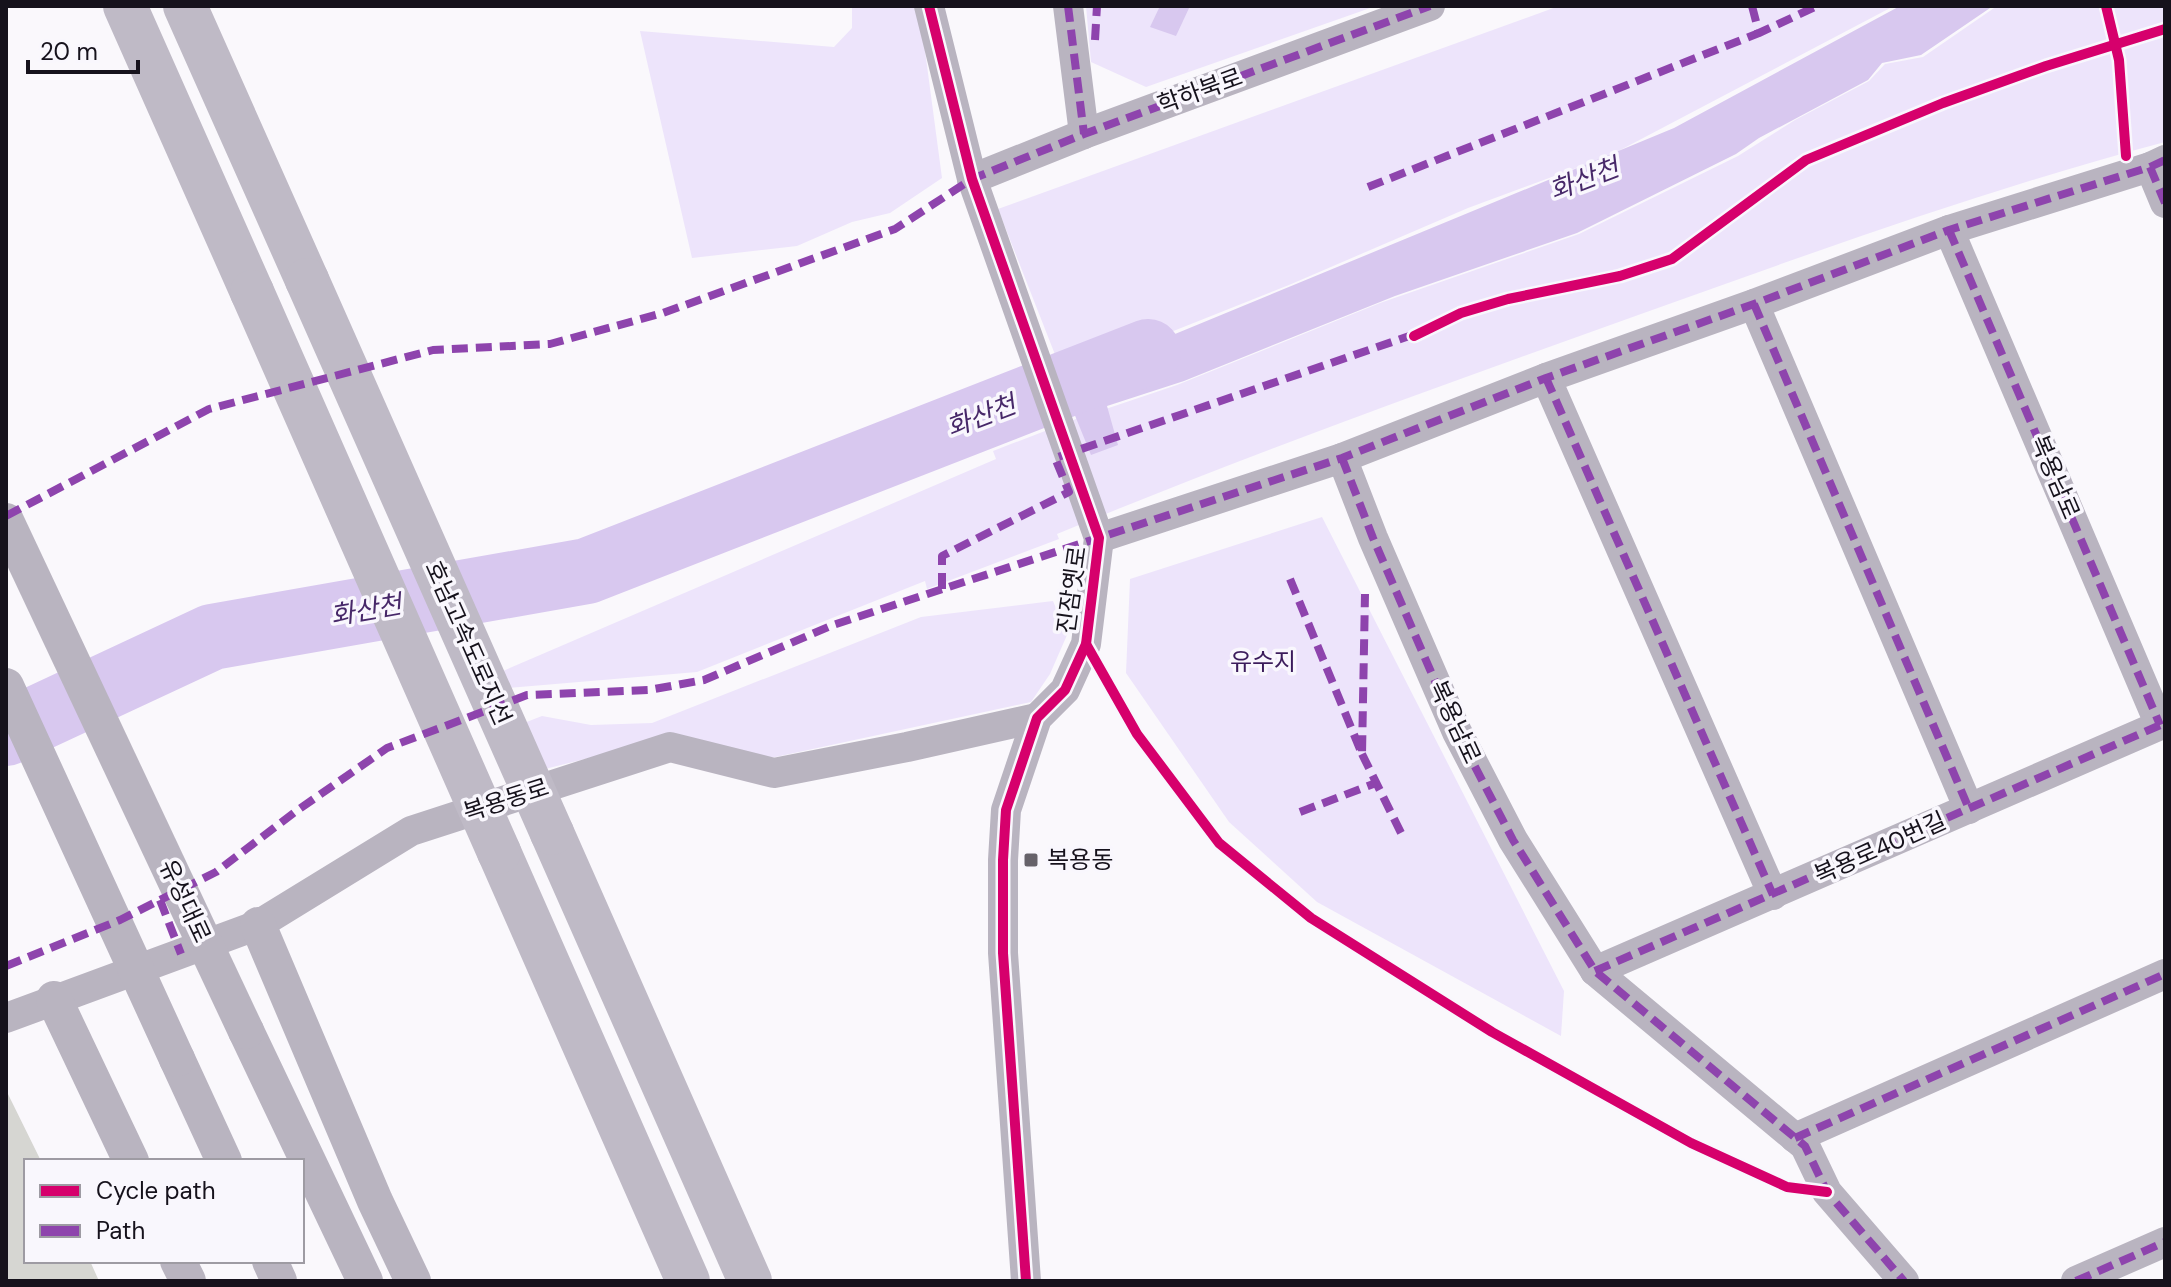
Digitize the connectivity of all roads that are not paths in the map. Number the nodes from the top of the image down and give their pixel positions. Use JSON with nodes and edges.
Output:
{"nodes":[{"id":1,"x":125,"y":6,"type":"edge"},
{"id":2,"x":185,"y":6,"type":"edge"},
{"id":3,"x":929,"y":6,"type":"edge"},
{"id":4,"x":1068,"y":6,"type":"edge"},
{"id":5,"x":1430,"y":6,"type":"edge"},
{"id":6,"x":1084,"y":134,"type":"junction"},
{"id":7,"x":2158,"y":164,"type":"edge"},
{"id":8,"x":972,"y":179,"type":"junction"},
{"id":9,"x":2165,"y":203,"type":"edge"},
{"id":10,"x":1949,"y":230,"type":"junction"},
{"id":11,"x":1754,"y":304,"type":"junction"},
{"id":12,"x":1546,"y":378,"type":"junction"},
{"id":13,"x":1342,"y":458,"type":"junction"},
{"id":14,"x":6,"y":521,"type":"edge"},
{"id":15,"x":1096,"y":527,"type":"junction"},
{"id":16,"x":6,"y":686,"type":"edge"},
{"id":17,"x":1037,"y":718,"type":"junction"},
{"id":18,"x":2163,"y":724,"type":"edge"},
{"id":19,"x":1969,"y":809,"type":"junction"},
{"id":20,"x":1773,"y":895,"type":"junction"},
{"id":21,"x":258,"y":925,"type":"junction"},
{"id":22,"x":1595,"y":971,"type":"junction"},
{"id":23,"x":2165,"y":974,"type":"edge"},
{"id":24,"x":54,"y":999,"type":"junction"},
{"id":25,"x":6,"y":1018,"type":"edge"},
{"id":26,"x":1795,"y":1138,"type":"junction"},
{"id":27,"x":130,"y":1159,"type":"edge"},
{"id":28,"x":223,"y":1159,"type":"edge"},
{"id":29,"x":2165,"y":1242,"type":"edge"},
{"id":30,"x":179,"y":1263,"type":"edge"},
{"id":31,"x":188,"y":1281,"type":"edge"},
{"id":32,"x":365,"y":1281,"type":"edge"},
{"id":33,"x":413,"y":1281,"type":"edge"},
{"id":34,"x":688,"y":1281,"type":"edge"},
{"id":35,"x":750,"y":1281,"type":"edge"},
{"id":36,"x":1026,"y":1281,"type":"edge"},
{"id":37,"x":1904,"y":1281,"type":"edge"},
{"id":38,"x":2076,"y":1281,"type":"edge"}],
"edges":[{"from":1,"to":34,"type":"highway","bridge":true},
{"from":2,"to":35,"type":"highway","name":"호남고속도로지선","bridge":true},
{"from":3,"to":8,"type":"street","name":"진잠옛로"},
{"from":4,"to":6,"type":"street"},
{"from":5,"to":6,"type":"street","name":"학하북로"},
{"from":6,"to":8,"type":"street","name":"학하북로"},
{"from":7,"to":9,"type":"street"},
{"from":7,"to":10,"type":"street"},
{"from":8,"to":15,"type":"street","name":"진잠옛로"},
{"from":10,"to":11,"type":"street"},
{"from":10,"to":18,"type":"street","name":"복용남로"},
{"from":11,"to":12,"type":"street"},
{"from":11,"to":19,"type":"street"},
{"from":12,"to":13,"type":"street"},
{"from":12,"to":20,"type":"street"},
{"from":13,"to":15,"type":"street"},
{"from":13,"to":22,"type":"street","name":"복용남로"},
{"from":14,"to":32,"type":"street","name":"유성대로","bridge":true},
{"from":15,"to":17,"type":"street","name":"진잠옛로"},
{"from":16,"to":28,"type":"street","bridge":true},
{"from":17,"to":21,"type":"street","name":"복용동로"},
{"from":17,"to":36,"type":"street","name":"진잠옛로"},
{"from":18,"to":19,"type":"street","name":"복용로40번길"},
{"from":19,"to":20,"type":"street","name":"복용로40번길"},
{"from":20,"to":22,"type":"street","name":"복용로40번길"},
{"from":21,"to":24,"type":"street","name":"복용동로"},
{"from":21,"to":33,"type":"street"},
{"from":22,"to":26,"type":"street","name":"복용남로"},
{"from":23,"to":26,"type":"street"},
{"from":24,"to":25,"type":"street","name":"복용동로"},
{"from":24,"to":27,"type":"street"},
{"from":26,"to":37,"type":"street","name":"복용남로"},
{"from":29,"to":38,"type":"street"},
{"from":30,"to":31,"type":"street"}]}
